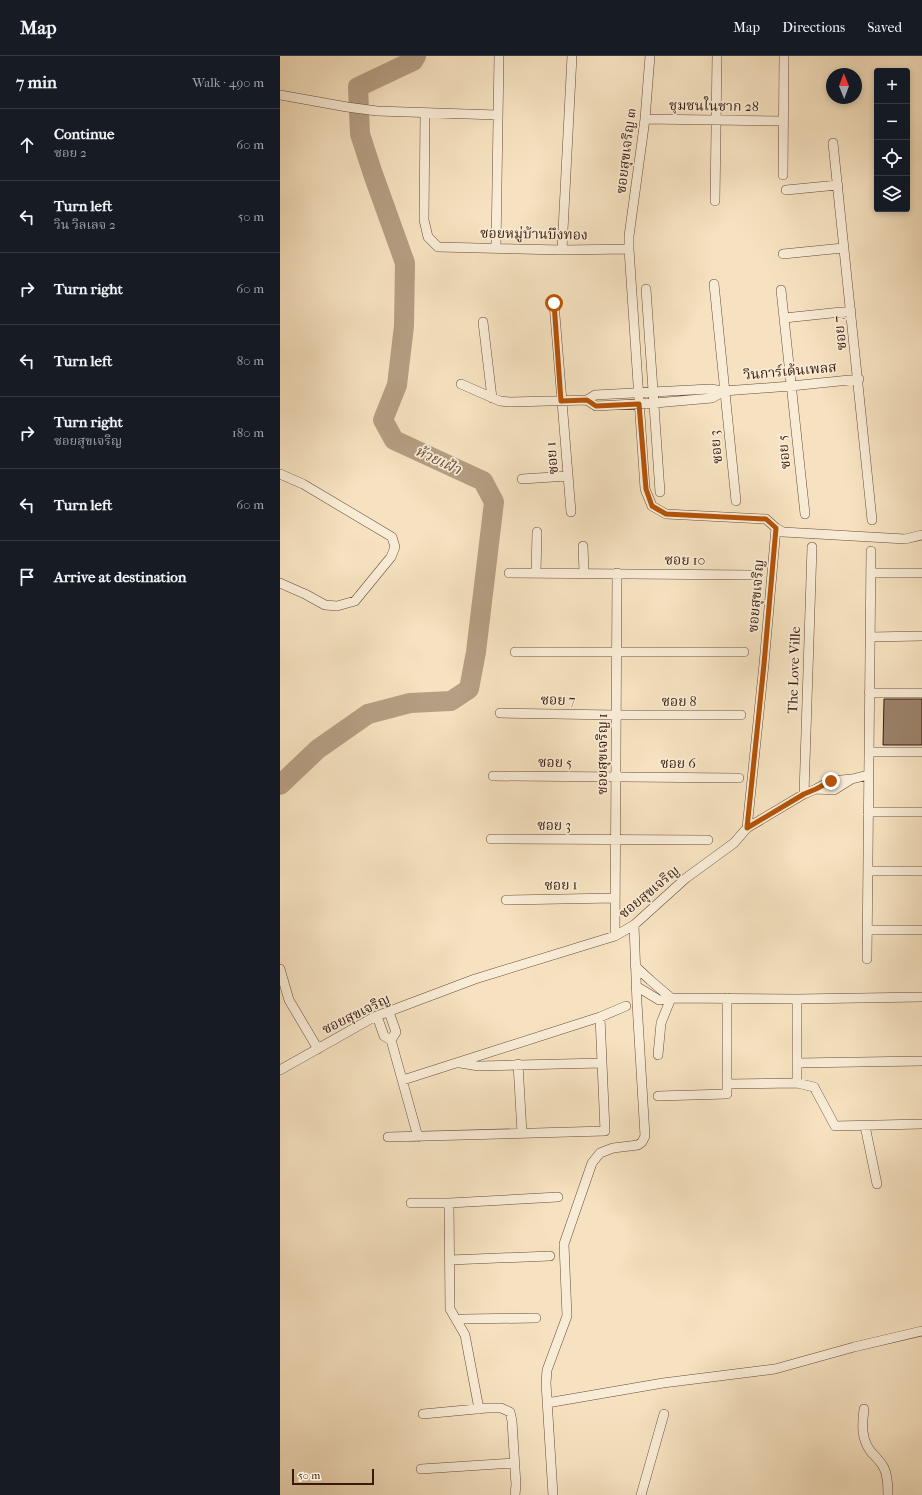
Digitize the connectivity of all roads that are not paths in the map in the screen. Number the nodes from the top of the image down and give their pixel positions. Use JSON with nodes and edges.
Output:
{"nodes":[{"id":1,"x":499,"y":56,"type":"edge"},
{"id":2,"x":572,"y":56,"type":"edge"},
{"id":3,"x":650,"y":56,"type":"edge"},
{"id":4,"x":717,"y":56,"type":"edge"},
{"id":5,"x":784,"y":56,"type":"edge"},
{"id":6,"x":280,"y":95,"type":"edge"},
{"id":7,"x":425,"y":113,"type":"junction"},
{"id":8,"x":497,"y":115,"type":"junction"},
{"id":9,"x":646,"y":120,"type":"junction"},
{"id":10,"x":716,"y":120,"type":"junction"},
{"id":11,"x":783,"y":121,"type":"junction"},
{"id":12,"x":833,"y":143,"type":"dead end"},
{"id":13,"x":783,"y":175,"type":"dead end"},
{"id":14,"x":838,"y":185,"type":"junction"},
{"id":15,"x":786,"y":190,"type":"dead end"},
{"id":16,"x":715,"y":202,"type":"dead end"},
{"id":17,"x":496,"y":247,"type":"junction"},
{"id":18,"x":843,"y":248,"type":"junction"},
{"id":19,"x":629,"y":249,"type":"junction"},
{"id":20,"x":562,"y":250,"type":"junction"},
{"id":21,"x":783,"y":254,"type":"dead end"},
{"id":22,"x":714,"y":284,"type":"dead end"},
{"id":23,"x":646,"y":289,"type":"dead end"},
{"id":24,"x":781,"y":290,"type":"dead end"},
{"id":25,"x":554,"y":303,"type":"dead end"},
{"id":26,"x":852,"y":311,"type":"junction"},
{"id":27,"x":784,"y":318,"type":"junction"},
{"id":28,"x":484,"y":322,"type":"dead end"},
{"id":29,"x":858,"y":379,"type":"junction"},
{"id":30,"x":461,"y":384,"type":"dead end"},
{"id":31,"x":791,"y":386,"type":"junction"},
{"id":32,"x":724,"y":391,"type":"junction"},
{"id":33,"x":638,"y":393,"type":"junction"},
{"id":34,"x":654,"y":393,"type":"junction"},
{"id":35,"x":492,"y":398,"type":"junction"},
{"id":36,"x":587,"y":400,"type":"junction"},
{"id":37,"x":561,"y":401,"type":"junction"},
{"id":38,"x":655,"y":403,"type":"junction"},
{"id":39,"x":639,"y":404,"type":"junction"},
{"id":40,"x":280,"y":474,"type":"edge"},
{"id":41,"x":568,"y":476,"type":"junction"},
{"id":42,"x":522,"y":479,"type":"dead end"},
{"id":43,"x":660,"y":492,"type":"dead end"},
{"id":44,"x":736,"y":501,"type":"dead end"},
{"id":45,"x":571,"y":512,"type":"dead end"},
{"id":46,"x":805,"y":514,"type":"dead end"},
{"id":47,"x":872,"y":520,"type":"dead end"},
{"id":48,"x":776,"y":528,"type":"junction"},
{"id":49,"x":537,"y":532,"type":"dead end"},
{"id":50,"x":922,"y":535,"type":"edge"},
{"id":51,"x":583,"y":546,"type":"dead end"},
{"id":52,"x":812,"y":547,"type":"dead end"},
{"id":53,"x":871,"y":551,"type":"dead end"},
{"id":54,"x":584,"y":572,"type":"junction"},
{"id":55,"x":509,"y":573,"type":"dead end"},
{"id":56,"x":536,"y":573,"type":"junction"},
{"id":57,"x":617,"y":573,"type":"junction"},
{"id":58,"x":871,"y":573,"type":"junction"},
{"id":59,"x":922,"y":573,"type":"edge"},
{"id":60,"x":752,"y":575,"type":"dead end"},
{"id":61,"x":280,"y":582,"type":"edge"},
{"id":62,"x":870,"y":636,"type":"junction"},
{"id":63,"x":922,"y":636,"type":"edge"},
{"id":64,"x":515,"y":652,"type":"dead end"},
{"id":65,"x":744,"y":652,"type":"dead end"},
{"id":66,"x":617,"y":653,"type":"junction"},
{"id":67,"x":869,"y":693,"type":"junction"},
{"id":68,"x":922,"y":693,"type":"edge"},
{"id":69,"x":500,"y":713,"type":"dead end"},
{"id":70,"x":616,"y":715,"type":"junction"},
{"id":71,"x":741,"y":715,"type":"dead end"},
{"id":72,"x":869,"y":752,"type":"junction"},
{"id":73,"x":922,"y":752,"type":"edge"},
{"id":74,"x":868,"y":775,"type":"junction"},
{"id":75,"x":493,"y":776,"type":"dead end"},
{"id":76,"x":616,"y":777,"type":"junction"},
{"id":77,"x":739,"y":778,"type":"dead end"},
{"id":78,"x":804,"y":794,"type":"junction"},
{"id":79,"x":868,"y":812,"type":"junction"},
{"id":80,"x":922,"y":812,"type":"edge"},
{"id":81,"x":747,"y":828,"type":"junction"},
{"id":82,"x":491,"y":839,"type":"dead end"},
{"id":83,"x":616,"y":839,"type":"junction"},
{"id":84,"x":708,"y":840,"type":"dead end"},
{"id":85,"x":868,"y":871,"type":"junction"},
{"id":86,"x":922,"y":871,"type":"edge"},
{"id":87,"x":616,"y":898,"type":"junction"},
{"id":88,"x":506,"y":900,"type":"dead end"},
{"id":89,"x":634,"y":925,"type":"junction"},
{"id":90,"x":868,"y":930,"type":"junction"},
{"id":91,"x":922,"y":930,"type":"edge"},
{"id":92,"x":615,"y":936,"type":"junction"},
{"id":93,"x":867,"y":959,"type":"dead end"},
{"id":94,"x":635,"y":966,"type":"junction"},
{"id":95,"x":280,"y":969,"type":"edge"},
{"id":96,"x":636,"y":986,"type":"junction"},
{"id":97,"x":922,"y":996,"type":"edge"},
{"id":98,"x":671,"y":998,"type":"junction"},
{"id":99,"x":727,"y":998,"type":"junction"},
{"id":100,"x":797,"y":999,"type":"junction"},
{"id":101,"x":626,"y":1006,"type":"dead end"},
{"id":102,"x":390,"y":1012,"type":"junction"},
{"id":103,"x":377,"y":1016,"type":"junction"},
{"id":104,"x":600,"y":1017,"type":"junction"},
{"id":105,"x":391,"y":1040,"type":"junction"},
{"id":106,"x":318,"y":1049,"type":"junction"},
{"id":107,"x":658,"y":1055,"type":"dead end"},
{"id":108,"x":922,"y":1061,"type":"edge"},
{"id":109,"x":457,"y":1063,"type":"junction"},
{"id":110,"x":602,"y":1063,"type":"junction"},
{"id":111,"x":797,"y":1063,"type":"junction"},
{"id":112,"x":518,"y":1064,"type":"junction"},
{"id":113,"x":280,"y":1070,"type":"edge"},
{"id":114,"x":403,"y":1080,"type":"junction"},
{"id":115,"x":727,"y":1084,"type":"junction"},
{"id":116,"x":797,"y":1084,"type":"junction"},
{"id":117,"x":658,"y":1096,"type":"dead end"},
{"id":118,"x":922,"y":1124,"type":"edge"},
{"id":119,"x":865,"y":1126,"type":"junction"},
{"id":120,"x":522,"y":1133,"type":"junction"},
{"id":121,"x":388,"y":1137,"type":"dead end"},
{"id":122,"x":418,"y":1137,"type":"junction"},
{"id":123,"x":877,"y":1184,"type":"dead end"},
{"id":124,"x":558,"y":1197,"type":"dead end"},
{"id":125,"x":411,"y":1203,"type":"dead end"},
{"id":126,"x":449,"y":1203,"type":"junction"},
{"id":127,"x":550,"y":1256,"type":"dead end"},
{"id":128,"x":450,"y":1260,"type":"junction"},
{"id":129,"x":536,"y":1318,"type":"dead end"},
{"id":130,"x":457,"y":1320,"type":"junction"},
{"id":131,"x":922,"y":1331,"type":"edge"},
{"id":132,"x":547,"y":1403,"type":"junction"},
{"id":133,"x":479,"y":1410,"type":"junction"},
{"id":134,"x":864,"y":1410,"type":"dead end"},
{"id":135,"x":423,"y":1414,"type":"dead end"},
{"id":136,"x":664,"y":1414,"type":"dead end"},
{"id":137,"x":515,"y":1464,"type":"junction"},
{"id":138,"x":421,"y":1469,"type":"dead end"},
{"id":139,"x":515,"y":1495,"type":"edge"},
{"id":140,"x":553,"y":1495,"type":"edge"},
{"id":141,"x":641,"y":1495,"type":"edge"},
{"id":142,"x":888,"y":1495,"type":"edge"}],
"edges":[{"from":1,"to":8,"type":"street"},
{"from":2,"to":20,"type":"street"},
{"from":3,"to":9,"type":"street","name":"ซอยสุขเจริญ ๓"},
{"from":4,"to":10,"type":"street"},
{"from":5,"to":11,"type":"street"},
{"from":6,"to":7,"type":"street"},
{"from":7,"to":8,"type":"street"},
{"from":7,"to":17,"type":"street","name":"ซอยหมู่บ้านบึงทอง"},
{"from":8,"to":17,"type":"street"},
{"from":9,"to":10,"type":"street","name":"ชุมชนในชาก 28"},
{"from":9,"to":19,"type":"street","name":"ซอยสุขเจริญ ๓"},
{"from":10,"to":11,"type":"street","name":"ชุมชนในชาก 28"},
{"from":10,"to":16,"type":"street"},
{"from":11,"to":13,"type":"street"},
{"from":12,"to":14,"type":"street","name":"ซอย 7"},
{"from":14,"to":15,"type":"street"},
{"from":14,"to":18,"type":"street","name":"ซอย 7"},
{"from":17,"to":20,"type":"street","name":"ซอยหมู่บ้านบึงทอง"},
{"from":18,"to":21,"type":"street"},
{"from":18,"to":26,"type":"street","name":"ซอย 7"},
{"from":19,"to":20,"type":"street","name":"ซอยหมู่บ้านบึงทอง"},
{"from":19,"to":33,"type":"street","name":"ซอยสุขเจริญ ๓"},
{"from":22,"to":32,"type":"street","name":"ซอย 3"},
{"from":23,"to":34,"type":"street"},
{"from":24,"to":27,"type":"street"},
{"from":25,"to":37,"type":"street","name":"ซอย 1"},
{"from":26,"to":27,"type":"street"},
{"from":26,"to":29,"type":"street","name":"ซอย 7"},
{"from":27,"to":31,"type":"street"},
{"from":28,"to":35,"type":"street"},
{"from":29,"to":31,"type":"street","name":"วินการ์เด้นเพลส"},
{"from":29,"to":47,"type":"street","name":"ซอย 7"},
{"from":30,"to":35,"type":"street"},
{"from":31,"to":32,"type":"street","name":"วินการ์เด้นเพลส"},
{"from":31,"to":46,"type":"street","name":"ซอย 5"},
{"from":32,"to":34,"type":"street","name":"วินการ์เด้นเพลส"},
{"from":32,"to":38,"type":"street","name":"วินการ์เด้นเพลส"},
{"from":32,"to":44,"type":"street","name":"ซอย 3"},
{"from":33,"to":34,"type":"street","name":"วินการ์เด้นเพลส"},
{"from":33,"to":36,"type":"street","name":"วินการ์เด้นเพลส"},
{"from":33,"to":39,"type":"street","name":"ซอยสุขเจริญ ๓"},
{"from":34,"to":38,"type":"street"},
{"from":35,"to":37,"type":"street"},
{"from":36,"to":37,"type":"street"},
{"from":36,"to":39,"type":"street","name":"วินการ์เด้นเพลส"},
{"from":37,"to":41,"type":"street","name":"ซอย 1"},
{"from":38,"to":39,"type":"street","name":"วินการ์เด้นเพลส"},
{"from":38,"to":43,"type":"street"},
{"from":39,"to":48,"type":"street","name":"ซอยสุขเจริญ ๓"},
{"from":40,"to":61,"type":"street"},
{"from":41,"to":42,"type":"street"},
{"from":41,"to":45,"type":"street","name":"ซอย 1"},
{"from":48,"to":50,"type":"street","name":"ซอยสุขเจริญ ๓"},
{"from":48,"to":81,"type":"street","name":"ซอยสุขเจริญ"},
{"from":49,"to":56,"type":"street"},
{"from":51,"to":54,"type":"street"},
{"from":52,"to":78,"type":"street","name":"The Love Ville"},
{"from":53,"to":58,"type":"street"},
{"from":54,"to":56,"type":"street","name":"ซอย 10"},
{"from":54,"to":57,"type":"street","name":"ซอย 10"},
{"from":55,"to":56,"type":"street","name":"ซอย 10"},
{"from":57,"to":60,"type":"street","name":"ซอย 10"},
{"from":57,"to":66,"type":"street","name":"ซอยสุขเจริญ 1"},
{"from":58,"to":59,"type":"street"},
{"from":58,"to":62,"type":"street"},
{"from":62,"to":63,"type":"street"},
{"from":62,"to":67,"type":"street"},
{"from":64,"to":66,"type":"street"},
{"from":65,"to":66,"type":"street"},
{"from":66,"to":70,"type":"street","name":"ซอยสุขเจริญ 1"},
{"from":67,"to":68,"type":"street"},
{"from":67,"to":72,"type":"street"},
{"from":69,"to":70,"type":"street","name":"ซอย 7"},
{"from":70,"to":71,"type":"street","name":"ซอย 8"},
{"from":70,"to":76,"type":"street","name":"ซอยสุขเจริญ 1"},
{"from":72,"to":73,"type":"street"},
{"from":72,"to":74,"type":"street"},
{"from":74,"to":78,"type":"street"},
{"from":74,"to":79,"type":"street"},
{"from":75,"to":76,"type":"street","name":"ซอย 5"},
{"from":76,"to":77,"type":"street","name":"ซอย 6"},
{"from":76,"to":83,"type":"street","name":"ซอยสุขเจริญ 1"},
{"from":78,"to":81,"type":"street"},
{"from":79,"to":80,"type":"street"},
{"from":79,"to":85,"type":"street"},
{"from":81,"to":89,"type":"street","name":"ซอยสุขเจริญ"},
{"from":82,"to":83,"type":"street","name":"ซอย 3"},
{"from":83,"to":84,"type":"street","name":"ซอย 3"},
{"from":83,"to":87,"type":"street","name":"ซอยสุขเจริญ 1"},
{"from":85,"to":86,"type":"street"},
{"from":85,"to":90,"type":"street"},
{"from":87,"to":88,"type":"street","name":"ซอย 1"},
{"from":87,"to":92,"type":"street","name":"ซอยสุขเจริญ 1"},
{"from":89,"to":92,"type":"street","name":"ซอยสุขเจริญ"},
{"from":89,"to":94,"type":"street"},
{"from":90,"to":91,"type":"street"},
{"from":90,"to":93,"type":"street"},
{"from":92,"to":102,"type":"street","name":"ซอยสุขเจริญ"},
{"from":94,"to":96,"type":"street"},
{"from":94,"to":98,"type":"street"},
{"from":95,"to":106,"type":"street"},
{"from":96,"to":98,"type":"street"},
{"from":96,"to":132,"type":"street"},
{"from":97,"to":100,"type":"street"},
{"from":98,"to":99,"type":"street"},
{"from":98,"to":107,"type":"street"},
{"from":99,"to":100,"type":"street"},
{"from":99,"to":115,"type":"street"},
{"from":100,"to":111,"type":"street"},
{"from":101,"to":104,"type":"street"},
{"from":102,"to":103,"type":"street","name":"ซอยสุขเจริญ"},
{"from":102,"to":105,"type":"street"},
{"from":103,"to":105,"type":"street"},
{"from":103,"to":106,"type":"street","name":"ซอยสุขเจริญ"},
{"from":104,"to":109,"type":"street"},
{"from":104,"to":110,"type":"street"},
{"from":105,"to":114,"type":"street"},
{"from":106,"to":113,"type":"street","name":"ซอยสุขเจริญ"},
{"from":108,"to":111,"type":"street"},
{"from":109,"to":112,"type":"street"},
{"from":109,"to":114,"type":"street"},
{"from":110,"to":112,"type":"street"},
{"from":110,"to":120,"type":"street"},
{"from":111,"to":116,"type":"street"},
{"from":112,"to":120,"type":"street"},
{"from":114,"to":122,"type":"street"},
{"from":115,"to":116,"type":"street"},
{"from":115,"to":117,"type":"street"},
{"from":116,"to":119,"type":"street"},
{"from":118,"to":119,"type":"street"},
{"from":119,"to":123,"type":"street"},
{"from":120,"to":122,"type":"street"},
{"from":121,"to":122,"type":"street"},
{"from":124,"to":126,"type":"street"},
{"from":125,"to":126,"type":"street"},
{"from":126,"to":128,"type":"street"},
{"from":127,"to":128,"type":"street"},
{"from":128,"to":130,"type":"street"},
{"from":129,"to":130,"type":"street"},
{"from":130,"to":133,"type":"street"},
{"from":131,"to":132,"type":"street"},
{"from":132,"to":140,"type":"street"},
{"from":133,"to":135,"type":"street"},
{"from":133,"to":137,"type":"street"},
{"from":134,"to":142,"type":"street"},
{"from":136,"to":141,"type":"street"},
{"from":137,"to":138,"type":"street"},
{"from":137,"to":139,"type":"street"}]}
